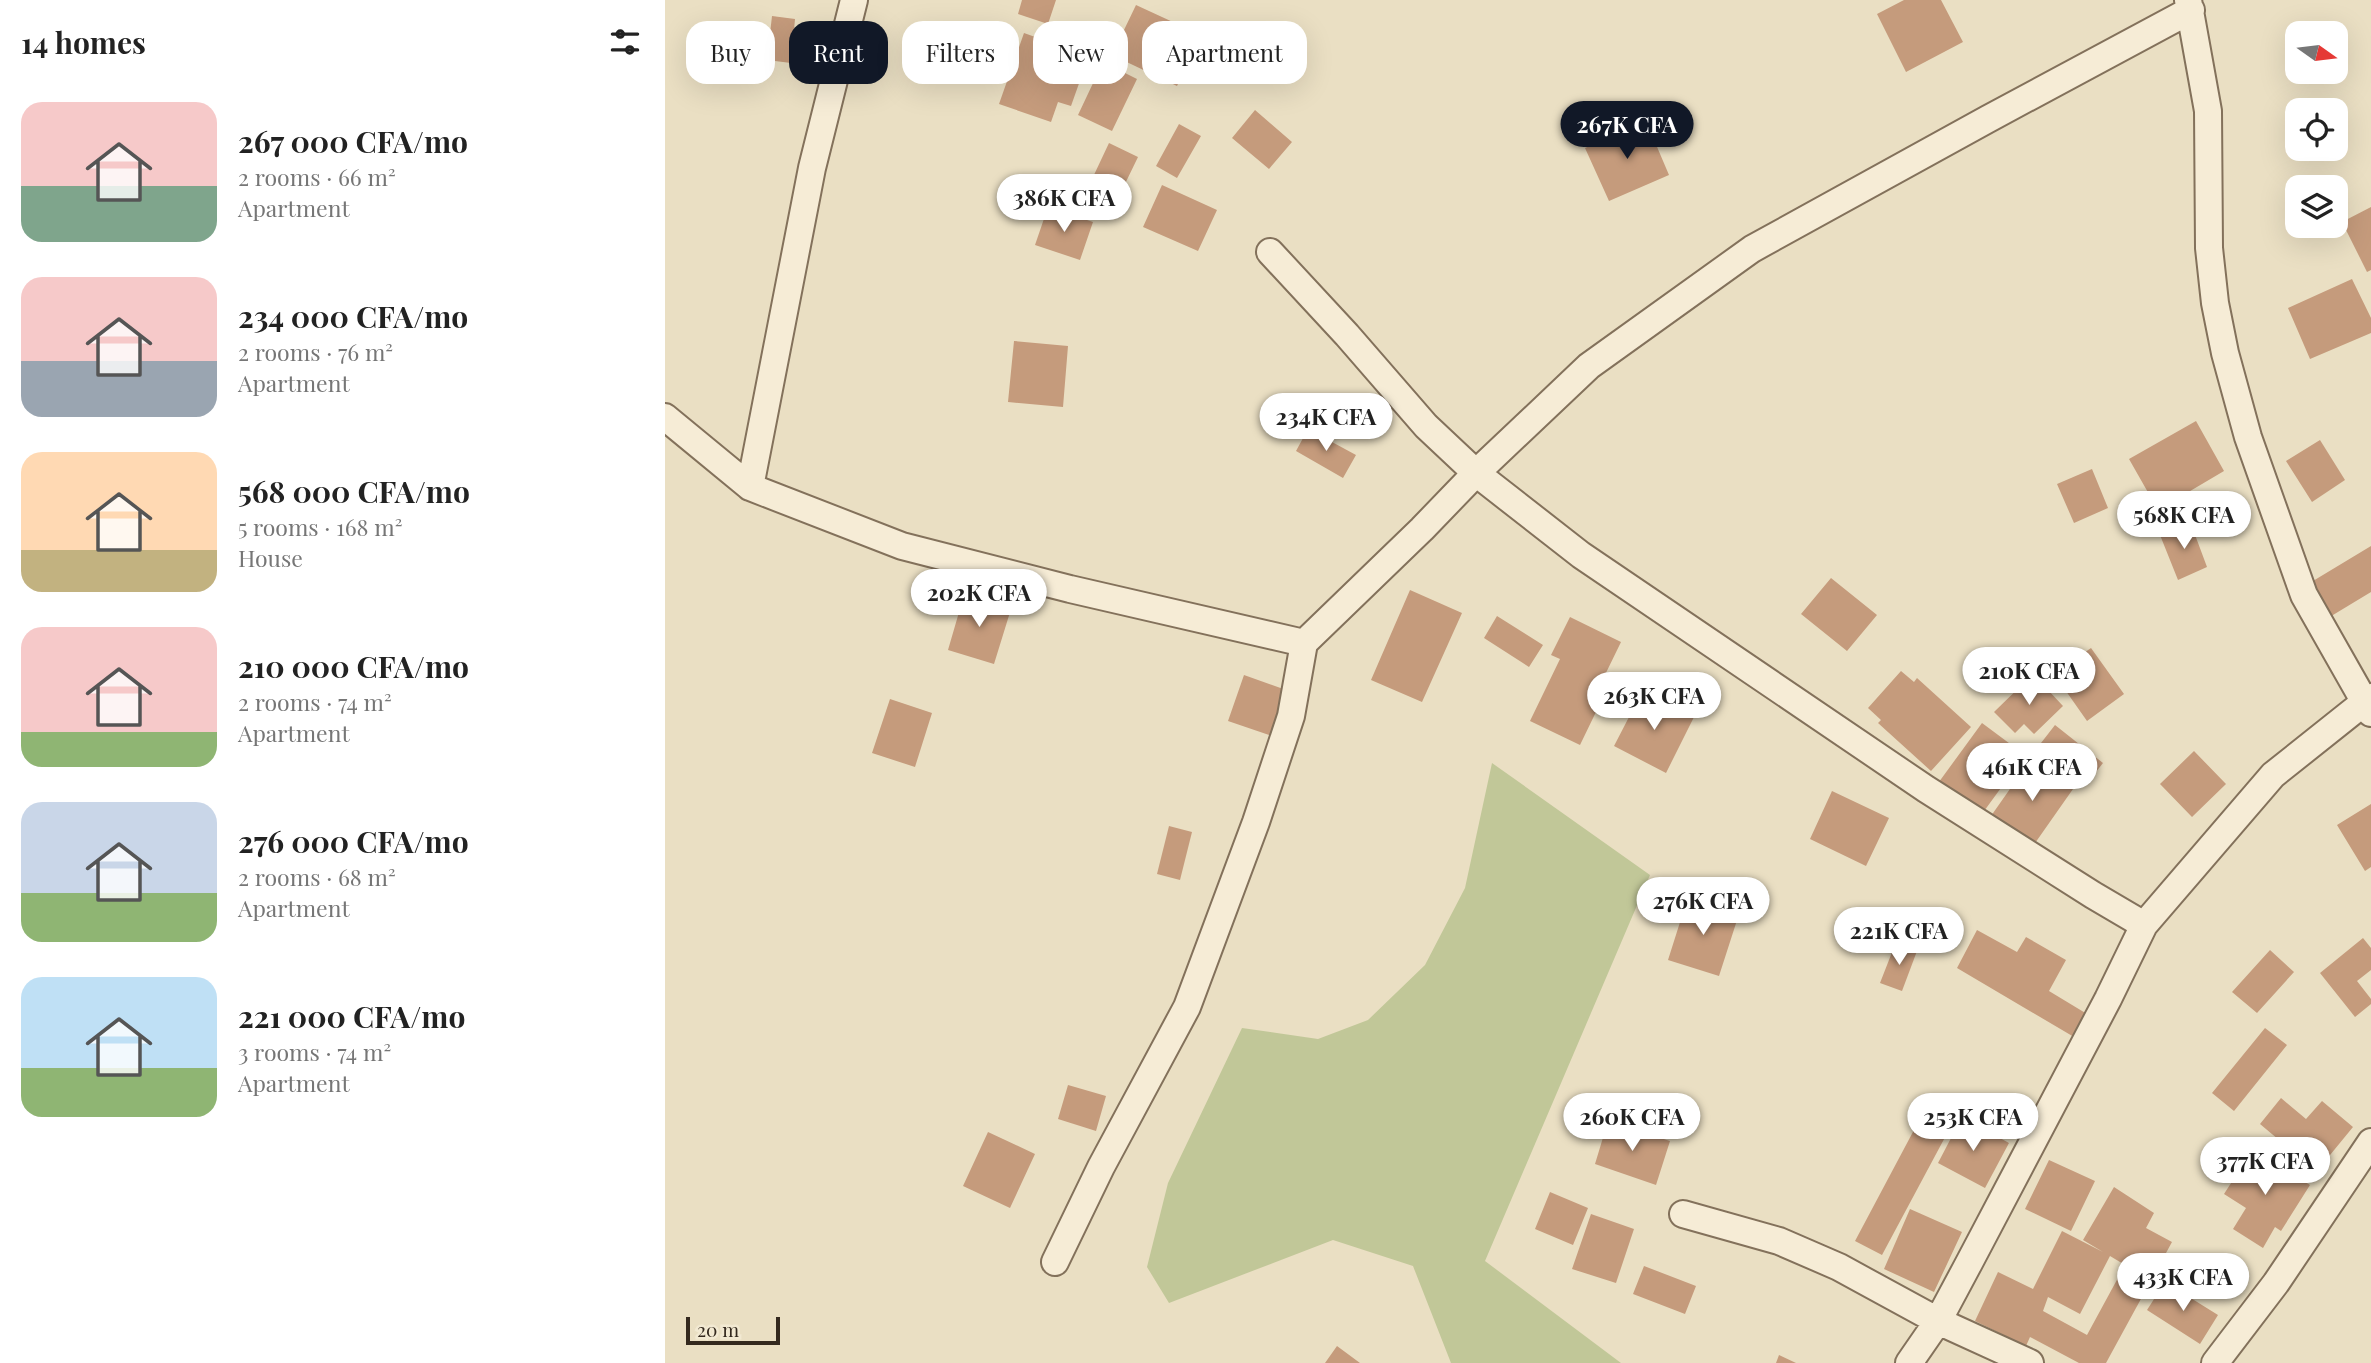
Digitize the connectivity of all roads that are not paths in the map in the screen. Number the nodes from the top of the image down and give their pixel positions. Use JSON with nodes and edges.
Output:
{"nodes":[{"id":1,"x":854,"y":0,"type":"edge"},
{"id":2,"x":2190,"y":5,"type":"edge"},
{"id":3,"x":1270,"y":252,"type":"dead end"},
{"id":4,"x":665,"y":417,"type":"edge"},
{"id":5,"x":1476,"y":472,"type":"junction"},
{"id":6,"x":750,"y":487,"type":"junction"},
{"id":7,"x":1304,"y":643,"type":"junction"},
{"id":8,"x":2369,"y":704,"type":"edge"},
{"id":9,"x":2144,"y":925,"type":"junction"},
{"id":10,"x":2371,"y":1142,"type":"edge"},
{"id":11,"x":1683,"y":1214,"type":"dead end"},
{"id":12,"x":1055,"y":1262,"type":"dead end"},
{"id":13,"x":1938,"y":1321,"type":"junction"},
{"id":14,"x":1909,"y":1363,"type":"edge"},
{"id":15,"x":2030,"y":1363,"type":"edge"},
{"id":16,"x":2215,"y":1363,"type":"edge"}],
"edges":[{"from":1,"to":6,"type":"street"},
{"from":2,"to":5,"type":"street"},
{"from":2,"to":8,"type":"street"},
{"from":3,"to":5,"type":"street"},
{"from":4,"to":6,"type":"street"},
{"from":5,"to":7,"type":"street"},
{"from":5,"to":9,"type":"street"},
{"from":6,"to":7,"type":"street"},
{"from":7,"to":12,"type":"street"},
{"from":8,"to":9,"type":"street"},
{"from":9,"to":13,"type":"street"},
{"from":10,"to":16,"type":"street"},
{"from":11,"to":13,"type":"street"},
{"from":13,"to":14,"type":"street"},
{"from":13,"to":15,"type":"street"}]}
